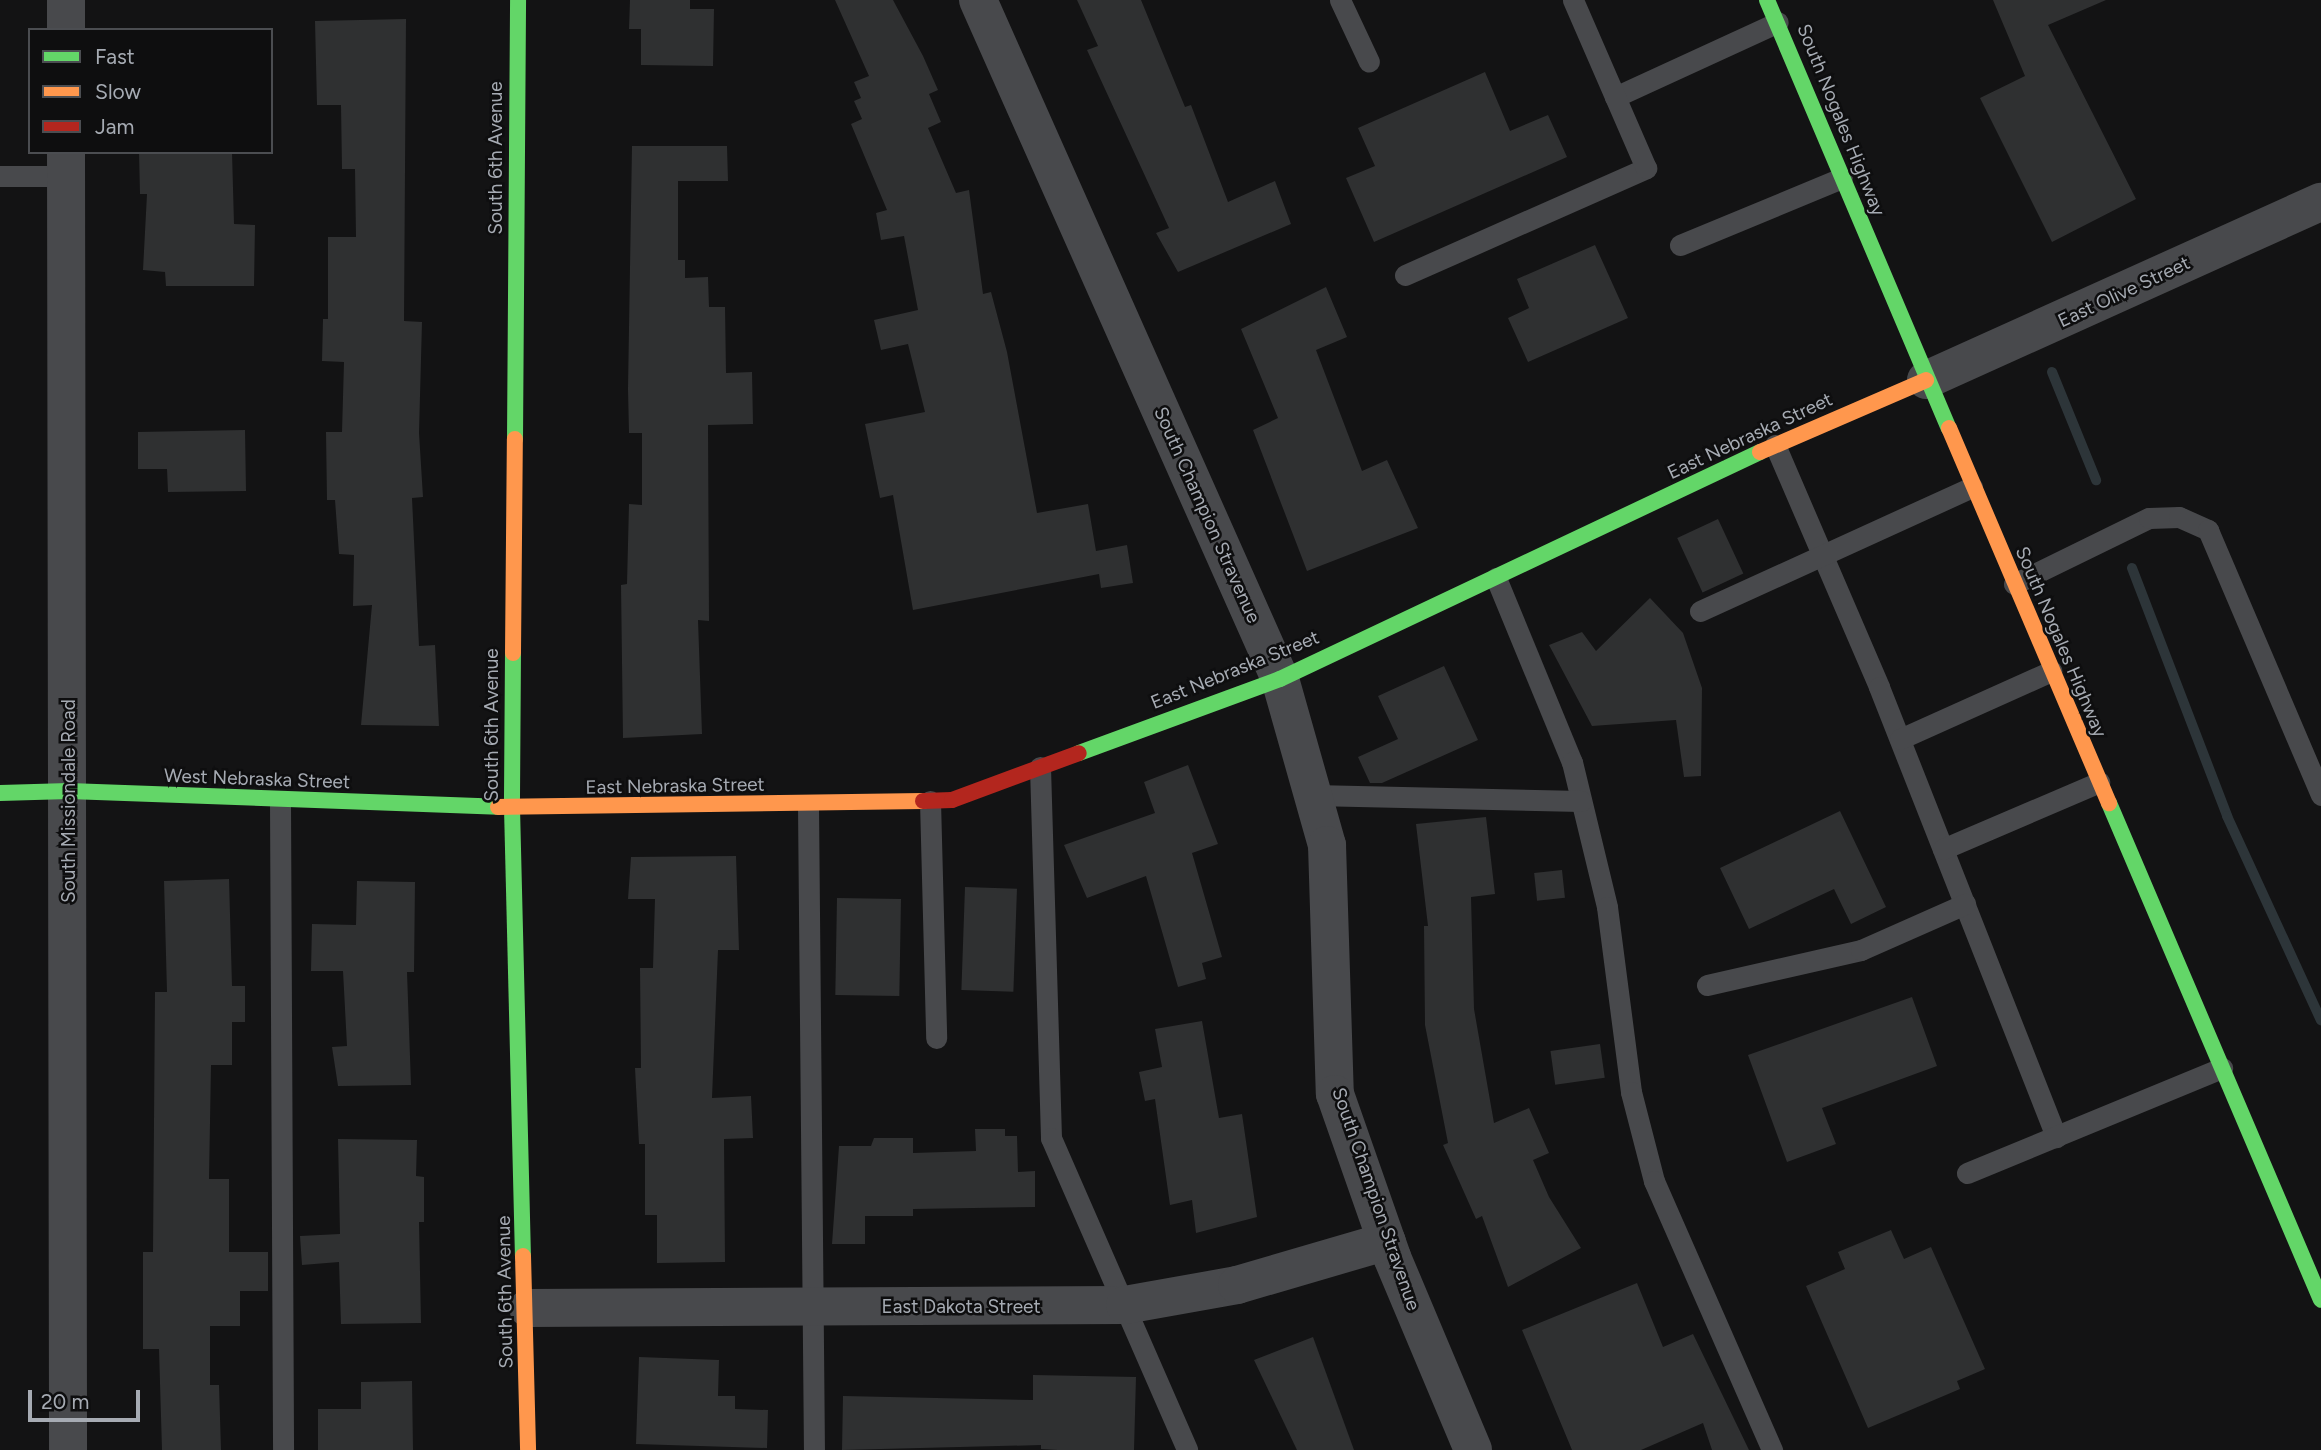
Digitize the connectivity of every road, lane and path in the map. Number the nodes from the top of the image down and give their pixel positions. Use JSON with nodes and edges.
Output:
{"nodes":[{"id":1,"x":66,"y":0,"type":"edge"},
{"id":2,"x":518,"y":0,"type":"edge"},
{"id":3,"x":978,"y":0,"type":"edge"},
{"id":4,"x":1340,"y":0,"type":"edge"},
{"id":5,"x":1573,"y":0,"type":"edge"},
{"id":6,"x":1767,"y":0,"type":"edge"},
{"id":7,"x":1778,"y":22,"type":"junction"},
{"id":8,"x":66,"y":28,"type":"edge"},
{"id":9,"x":1369,"y":62,"type":"dead end"},
{"id":10,"x":1615,"y":97,"type":"junction"},
{"id":11,"x":66,"y":164,"type":"edge"},
{"id":12,"x":0,"y":176,"type":"edge"},
{"id":13,"x":1842,"y":178,"type":"junction"},
{"id":14,"x":2321,"y":202,"type":"edge"},
{"id":15,"x":1680,"y":245,"type":"dead end"},
{"id":16,"x":1405,"y":275,"type":"dead end"},
{"id":17,"x":1926,"y":380,"type":"junction"},
{"id":18,"x":1776,"y":445,"type":"junction"},
{"id":19,"x":1972,"y":487,"type":"junction"},
{"id":20,"x":1824,"y":554,"type":"junction"},
{"id":21,"x":1496,"y":579,"type":"junction"},
{"id":22,"x":2014,"y":584,"type":"junction"},
{"id":23,"x":1700,"y":611,"type":"dead end"},
{"id":24,"x":2051,"y":671,"type":"junction"},
{"id":25,"x":1280,"y":679,"type":"junction"},
{"id":26,"x":1900,"y":739,"type":"junction"},
{"id":27,"x":1040,"y":767,"type":"junction"},
{"id":28,"x":2098,"y":782,"type":"junction"},
{"id":29,"x":69,"y":791,"type":"junction"},
{"id":30,"x":0,"y":793,"type":"edge"},
{"id":31,"x":1313,"y":795,"type":"junction"},
{"id":32,"x":2321,"y":795,"type":"edge"},
{"id":33,"x":930,"y":801,"type":"junction"},
{"id":34,"x":1581,"y":801,"type":"junction"},
{"id":35,"x":280,"y":802,"type":"junction"},
{"id":36,"x":808,"y":805,"type":"junction"},
{"id":37,"x":512,"y":808,"type":"junction"},
{"id":38,"x":1943,"y":849,"type":"junction"},
{"id":39,"x":1965,"y":904,"type":"junction"},
{"id":40,"x":1707,"y":985,"type":"dead end"},
{"id":41,"x":936,"y":1038,"type":"dead end"},
{"id":42,"x":2222,"y":1069,"type":"junction"},
{"id":43,"x":2056,"y":1137,"type":"junction"},
{"id":44,"x":1967,"y":1173,"type":"dead end"},
{"id":45,"x":1387,"y":1241,"type":"junction"},
{"id":46,"x":2321,"y":1300,"type":"edge"},
{"id":47,"x":1125,"y":1305,"type":"junction"},
{"id":48,"x":814,"y":1307,"type":"junction"},
{"id":49,"x":528,"y":1308,"type":"junction"},
{"id":50,"x":68,"y":1450,"type":"edge"},
{"id":51,"x":283,"y":1450,"type":"edge"},
{"id":52,"x":528,"y":1450,"type":"edge"},
{"id":53,"x":814,"y":1450,"type":"edge"},
{"id":54,"x":1188,"y":1450,"type":"edge"},
{"id":55,"x":1473,"y":1450,"type":"edge"},
{"id":56,"x":1772,"y":1450,"type":"edge"}],
"edges":[{"from":1,"to":8,"type":"street"},
{"from":2,"to":37,"type":"street","name":"South 6th Avenue"},
{"from":3,"to":25,"type":"street","name":"South Champion Stravenue"},
{"from":4,"to":9,"type":"lane"},
{"from":5,"to":10,"type":"lane"},
{"from":6,"to":7,"type":"street","name":"South Nogales Highway"},
{"from":7,"to":10,"type":"lane"},
{"from":7,"to":13,"type":"street","name":"South Nogales Highway"},
{"from":10,"to":16,"type":"lane"},
{"from":11,"to":12,"type":"lane"},
{"from":11,"to":29,"type":"street","name":"South Missiondale Road"},
{"from":13,"to":15,"type":"lane"},
{"from":13,"to":17,"type":"street","name":"South Nogales Highway"},
{"from":14,"to":17,"type":"street","name":"East Olive Street"},
{"from":17,"to":18,"type":"street","name":"East Nebraska Street"},
{"from":17,"to":19,"type":"street","name":"South Nogales Highway"},
{"from":18,"to":20,"type":"lane"},
{"from":18,"to":21,"type":"street","name":"East Nebraska Street"},
{"from":19,"to":20,"type":"lane"},
{"from":19,"to":22,"type":"street","name":"South Nogales Highway"},
{"from":20,"to":23,"type":"lane"},
{"from":20,"to":26,"type":"lane"},
{"from":21,"to":25,"type":"street","name":"East Nebraska Street"},
{"from":21,"to":34,"type":"lane"},
{"from":22,"to":24,"type":"street","name":"South Nogales Highway"},
{"from":22,"to":32,"type":"lane"},
{"from":24,"to":26,"type":"lane"},
{"from":24,"to":28,"type":"street","name":"South Nogales Highway"},
{"from":25,"to":27,"type":"street","name":"East Nebraska Street"},
{"from":25,"to":31,"type":"street","name":"South Champion Stravenue"},
{"from":26,"to":38,"type":"lane"},
{"from":27,"to":33,"type":"street","name":"East Nebraska Street"},
{"from":27,"to":47,"type":"lane"},
{"from":28,"to":38,"type":"lane"},
{"from":28,"to":42,"type":"street","name":"South Nogales Highway"},
{"from":29,"to":30,"type":"street","name":"West Nebraska Street"},
{"from":29,"to":35,"type":"street","name":"West Nebraska Street"},
{"from":29,"to":50,"type":"street","name":"South Missiondale Road"},
{"from":31,"to":34,"type":"lane"},
{"from":31,"to":45,"type":"street","name":"South Champion Stravenue"},
{"from":33,"to":36,"type":"street","name":"East Nebraska Street"},
{"from":33,"to":41,"type":"lane"},
{"from":34,"to":56,"type":"lane"},
{"from":35,"to":37,"type":"street","name":"West Nebraska Street"},
{"from":35,"to":51,"type":"lane"},
{"from":36,"to":37,"type":"street","name":"East Nebraska Street"},
{"from":36,"to":48,"type":"lane"},
{"from":37,"to":49,"type":"street","name":"South 6th Avenue"},
{"from":38,"to":39,"type":"lane"},
{"from":39,"to":40,"type":"lane"},
{"from":39,"to":43,"type":"lane"},
{"from":42,"to":43,"type":"lane"},
{"from":42,"to":46,"type":"street","name":"South Nogales Highway"},
{"from":43,"to":44,"type":"lane"},
{"from":45,"to":47,"type":"street","name":"East Dakota Street"},
{"from":45,"to":55,"type":"street","name":"South Champion Stravenue"},
{"from":47,"to":48,"type":"street","name":"East Dakota Street"},
{"from":47,"to":54,"type":"lane"},
{"from":48,"to":49,"type":"street","name":"East Dakota Street"},
{"from":48,"to":53,"type":"lane"},
{"from":49,"to":52,"type":"street","name":"South 6th Avenue"}]}
